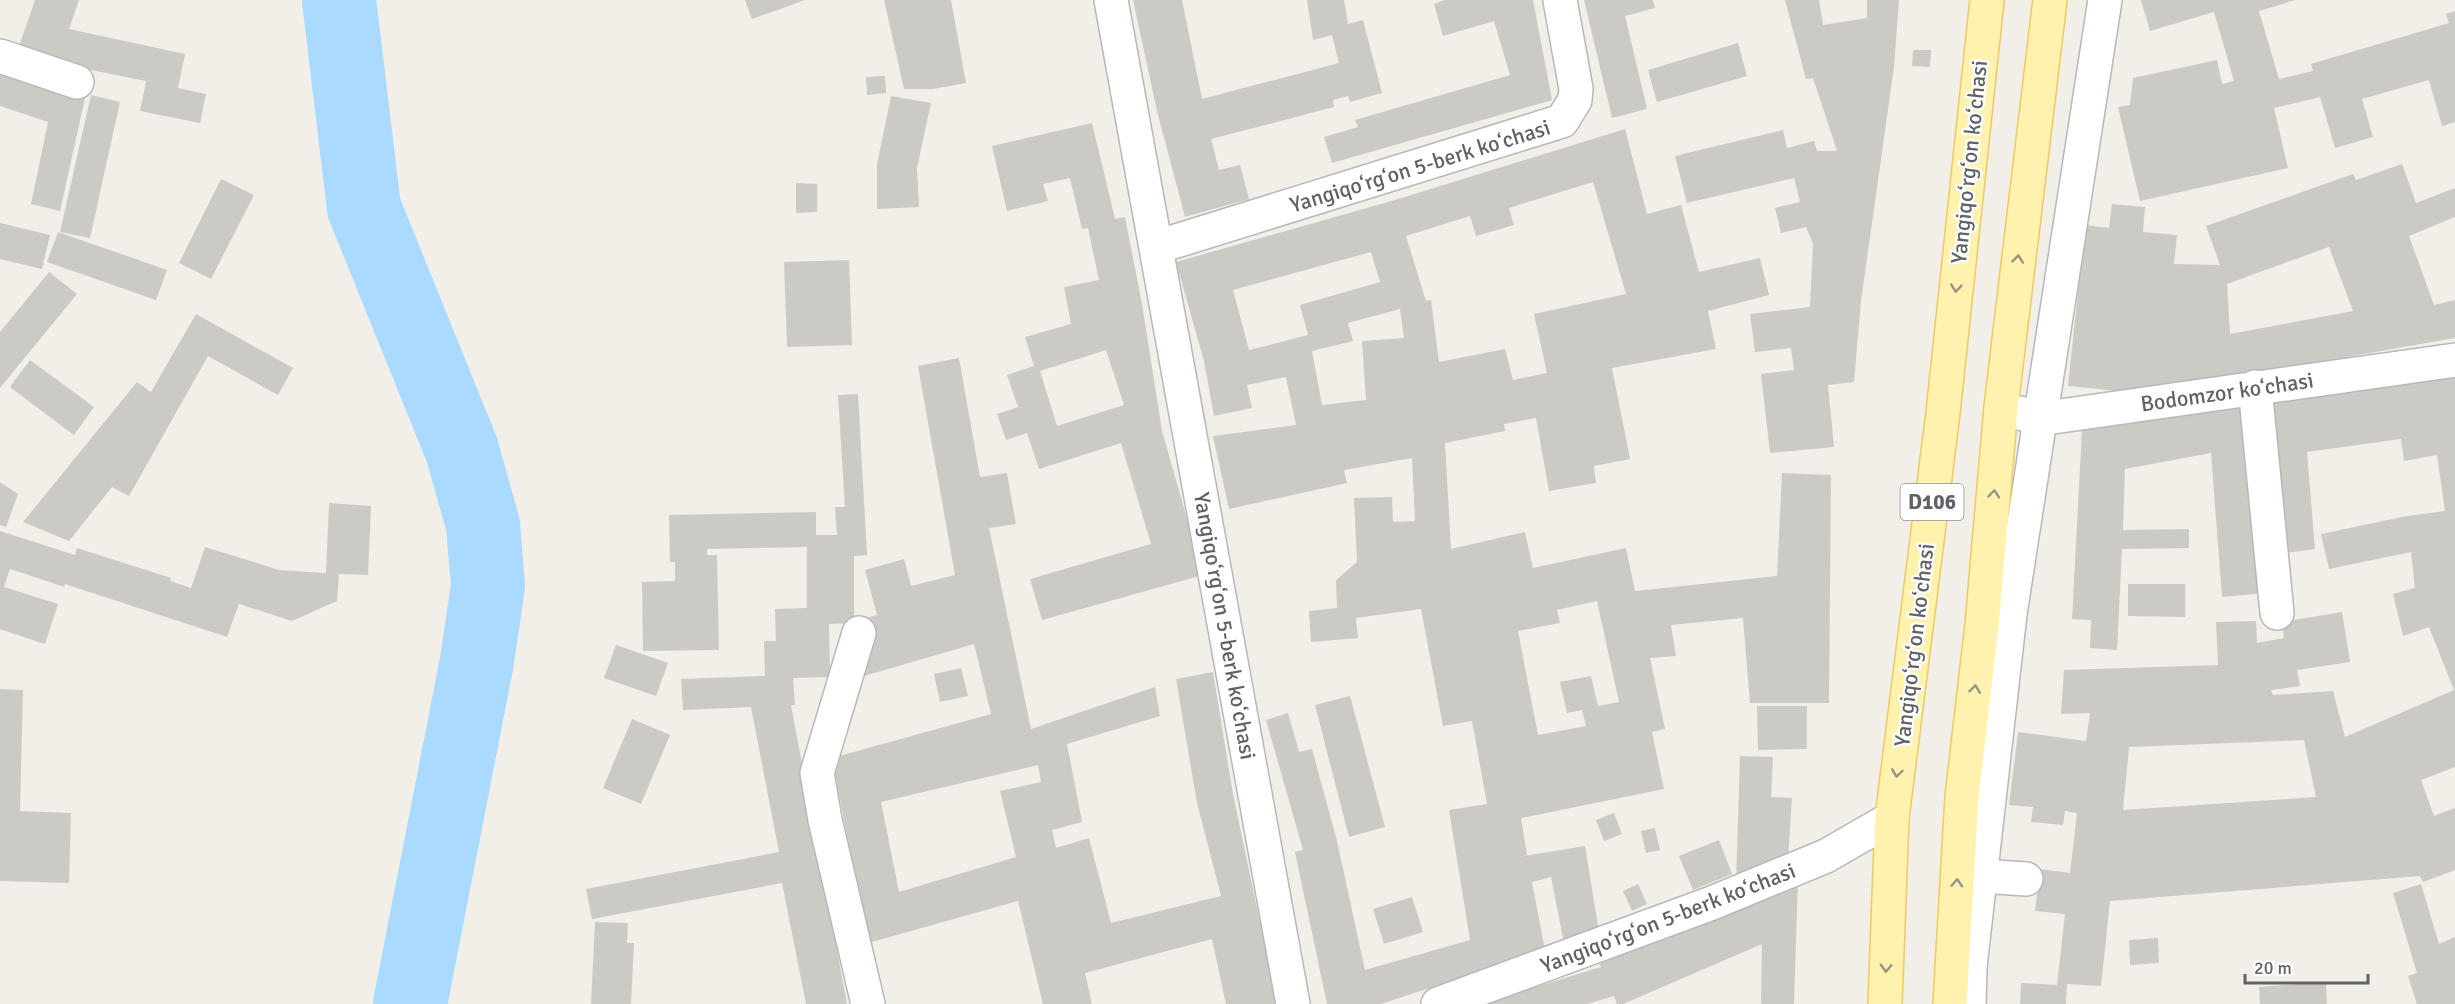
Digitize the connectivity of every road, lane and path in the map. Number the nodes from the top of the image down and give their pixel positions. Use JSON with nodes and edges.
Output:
{"nodes":[{"id":1,"x":1111,"y":0,"type":"edge"},
{"id":2,"x":1560,"y":0,"type":"edge"},
{"id":3,"x":1988,"y":0,"type":"edge"},
{"id":4,"x":2050,"y":0,"type":"edge"},
{"id":5,"x":2105,"y":0,"type":"edge"},
{"id":6,"x":0,"y":56,"type":"edge"},
{"id":7,"x":77,"y":82,"type":"dead end"},
{"id":8,"x":1157,"y":248,"type":"junction"},
{"id":9,"x":2455,"y":360,"type":"edge"},
{"id":10,"x":2256,"y":387,"type":"junction"},
{"id":11,"x":2001,"y":407,"type":"junction"},
{"id":12,"x":2038,"y":419,"type":"junction"},
{"id":13,"x":2277,"y":613,"type":"dead end"},
{"id":14,"x":859,"y":633,"type":"dead end"},
{"id":15,"x":1892,"y":818,"type":"junction"},
{"id":16,"x":1980,"y":876,"type":"junction"},
{"id":17,"x":2026,"y":879,"type":"dead end"},
{"id":18,"x":868,"y":1004,"type":"edge"},
{"id":19,"x":1293,"y":1004,"type":"edge"},
{"id":20,"x":1438,"y":1004,"type":"edge"},
{"id":21,"x":1885,"y":1004,"type":"edge"},
{"id":22,"x":1950,"y":1004,"type":"edge"},
{"id":23,"x":1969,"y":1004,"type":"edge"}],
"edges":[{"from":1,"to":8,"type":"street","name":"Yangiqoʻrgʻon 5-berk koʻchasi"},
{"from":2,"to":8,"type":"street","name":"Yangiqoʻrgʻon 5-berk koʻchasi"},
{"from":3,"to":15,"type":"main road","name":"Yangiqoʻrgʻon koʻchasi","number":"D106","one_way":true},
{"from":11,"to":4,"type":"main road","number":"D106","one_way":true},
{"from":5,"to":12,"type":"street"},
{"from":6,"to":7,"type":"street"},
{"from":8,"to":19,"type":"street","name":"Yangiqoʻrgʻon 5-berk koʻchasi"},
{"from":9,"to":10,"type":"street","name":"Bodomzor koʻchasi"},
{"from":10,"to":12,"type":"street","name":"Bodomzor koʻchasi"},
{"from":10,"to":13,"type":"street"},
{"from":11,"to":12,"type":"street","name":"Bodomzor koʻchasi"},
{"from":22,"to":11,"type":"main road","number":"D106","one_way":true},
{"from":12,"to":16,"type":"street"},
{"from":14,"to":18,"type":"street"},
{"from":15,"to":20,"type":"street","name":"Yangiqoʻrgʻon 5-berk koʻchasi"},
{"from":15,"to":21,"type":"main road","name":"Yangiqoʻrgʻon koʻchasi","number":"D106","one_way":true},
{"from":16,"to":17,"type":"street"},
{"from":16,"to":23,"type":"street"}]}
